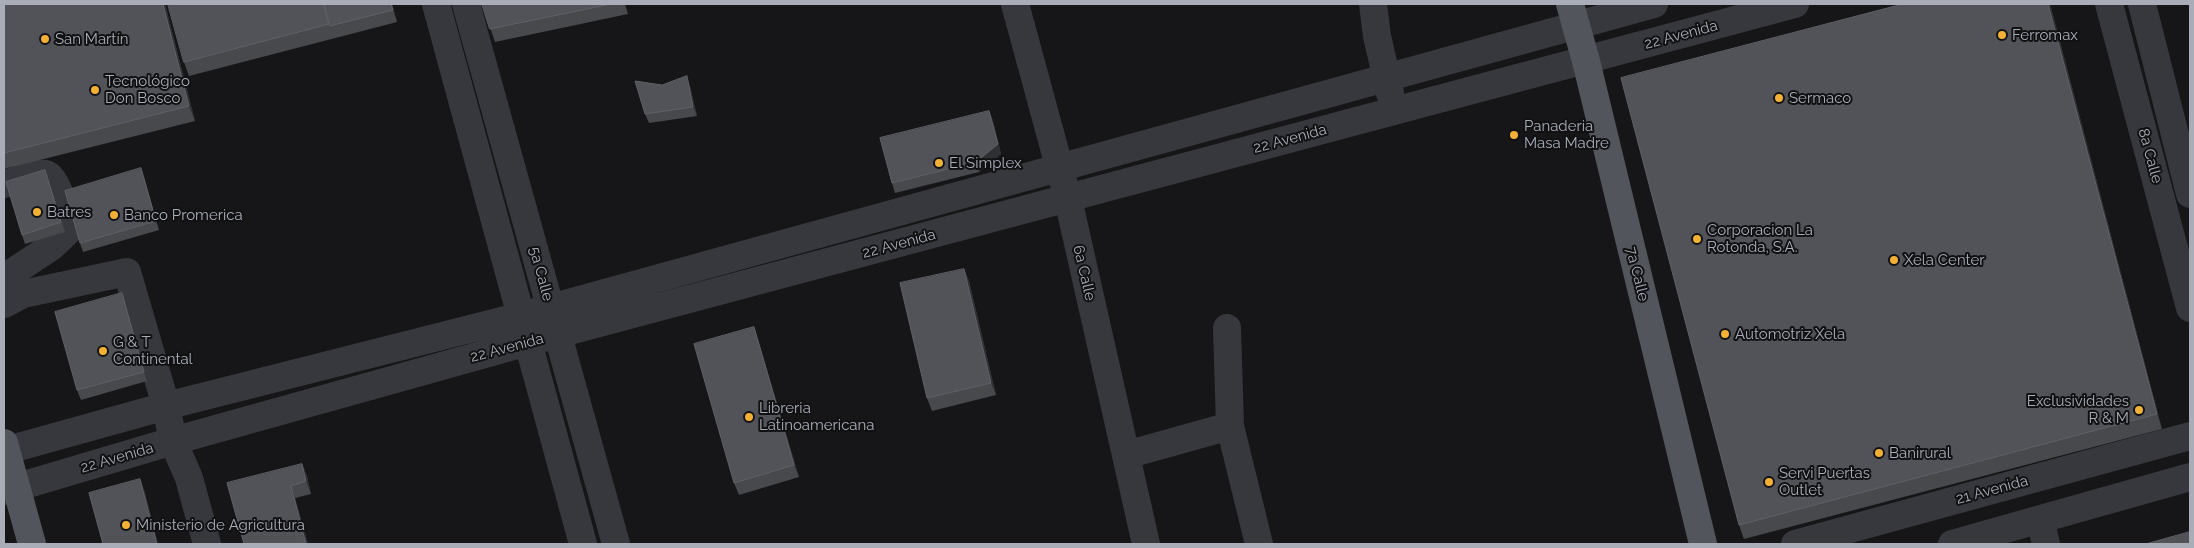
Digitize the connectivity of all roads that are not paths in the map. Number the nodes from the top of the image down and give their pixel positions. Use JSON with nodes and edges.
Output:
{"nodes":[{"id":1,"x":436,"y":4,"type":"edge"},
{"id":2,"x":466,"y":4,"type":"edge"},
{"id":3,"x":1015,"y":4,"type":"edge"},
{"id":4,"x":1373,"y":4,"type":"edge"},
{"id":5,"x":1654,"y":4,"type":"edge"},
{"id":6,"x":1795,"y":4,"type":"edge"},
{"id":7,"x":2109,"y":4,"type":"edge"},
{"id":8,"x":2142,"y":4,"type":"edge"},
{"id":9,"x":1573,"y":14,"type":"edge"},
{"id":10,"x":1586,"y":60,"type":"junction"},
{"id":11,"x":1386,"y":77,"type":"junction"},
{"id":12,"x":1395,"y":110,"type":"junction"},
{"id":13,"x":1060,"y":168,"type":"junction"},
{"id":14,"x":4,"y":184,"type":"edge"},
{"id":15,"x":2190,"y":194,"type":"edge"},
{"id":16,"x":1068,"y":199,"type":"junction"},
{"id":17,"x":4,"y":278,"type":"edge"},
{"id":18,"x":4,"y":304,"type":"edge"},
{"id":19,"x":550,"y":308,"type":"junction"},
{"id":20,"x":2190,"y":308,"type":"edge"},
{"id":21,"x":521,"y":316,"type":"junction"},
{"id":22,"x":1227,"y":328,"type":"dead end"},
{"id":23,"x":558,"y":335,"type":"junction"},
{"id":24,"x":528,"y":342,"type":"junction"},
{"id":25,"x":166,"y":406,"type":"junction"},
{"id":26,"x":1230,"y":426,"type":"junction"},
{"id":27,"x":2190,"y":436,"type":"edge"},
{"id":28,"x":173,"y":441,"type":"junction"},
{"id":29,"x":4,"y":448,"type":"edge"},
{"id":30,"x":1126,"y":455,"type":"junction"},
{"id":31,"x":2190,"y":477,"type":"edge"},
{"id":32,"x":10,"y":489,"type":"edge"},
{"id":33,"x":2043,"y":532,"type":"edge"},
{"id":34,"x":32,"y":544,"type":"edge"},
{"id":35,"x":207,"y":544,"type":"edge"},
{"id":36,"x":583,"y":544,"type":"edge"},
{"id":37,"x":616,"y":544,"type":"edge"},
{"id":38,"x":1146,"y":544,"type":"edge"},
{"id":39,"x":1260,"y":544,"type":"edge"},
{"id":40,"x":1703,"y":544,"type":"edge"},
{"id":41,"x":1795,"y":544,"type":"edge"},
{"id":42,"x":1952,"y":544,"type":"edge"}],
"edges":[{"from":1,"to":21,"type":"street","name":"5a Calle"},
{"from":2,"to":19,"type":"street","name":"5a Calle"},
{"from":3,"to":13,"type":"street","name":"6a Calle"},
{"from":4,"to":11,"type":"street"},
{"from":5,"to":9,"type":"street","name":"22 Avenida"},
{"from":6,"to":10,"type":"street","name":"22 Avenida"},
{"from":7,"to":20,"type":"street","name":"8a Calle"},
{"from":8,"to":15,"type":"street","name":"8a Calle"},
{"from":9,"to":10,"type":"main road","name":"7a Calle"},
{"from":9,"to":11,"type":"street","name":"22 Avenida"},
{"from":10,"to":12,"type":"street","name":"22 Avenida"},
{"from":10,"to":40,"type":"main road","name":"7a Calle"},
{"from":11,"to":12,"type":"street"},
{"from":11,"to":13,"type":"street","name":"22 Avenida"},
{"from":12,"to":16,"type":"street","name":"22 Avenida"},
{"from":13,"to":16,"type":"street","name":"6a Calle"},
{"from":13,"to":19,"type":"street","name":"22 Avenida"},
{"from":14,"to":17,"type":"street"},
{"from":16,"to":23,"type":"street","name":"22 Avenida"},
{"from":16,"to":30,"type":"street","name":"6a Calle"},
{"from":18,"to":25,"type":"street"},
{"from":19,"to":21,"type":"street","name":"22 Avenida"},
{"from":19,"to":23,"type":"street","name":"5a Calle"},
{"from":21,"to":24,"type":"street","name":"5a Calle"},
{"from":21,"to":25,"type":"street","name":"22 Avenida"},
{"from":22,"to":26,"type":"street"},
{"from":23,"to":24,"type":"street","name":"22 Avenida"},
{"from":23,"to":37,"type":"street","name":"5a Calle"},
{"from":24,"to":28,"type":"street","name":"22 Avenida"},
{"from":24,"to":36,"type":"street","name":"5a Calle"},
{"from":25,"to":28,"type":"street"},
{"from":25,"to":29,"type":"street","name":"22 Avenida"},
{"from":26,"to":30,"type":"street"},
{"from":26,"to":39,"type":"street"},
{"from":27,"to":41,"type":"street","name":"21 Avenida"},
{"from":28,"to":32,"type":"street","name":"22 Avenida"},
{"from":28,"to":35,"type":"street"},
{"from":29,"to":32,"type":"main road"},
{"from":30,"to":38,"type":"street","name":"6a Calle"},
{"from":31,"to":33,"type":"street"},
{"from":32,"to":34,"type":"main road"},
{"from":33,"to":42,"type":"street"}]}
